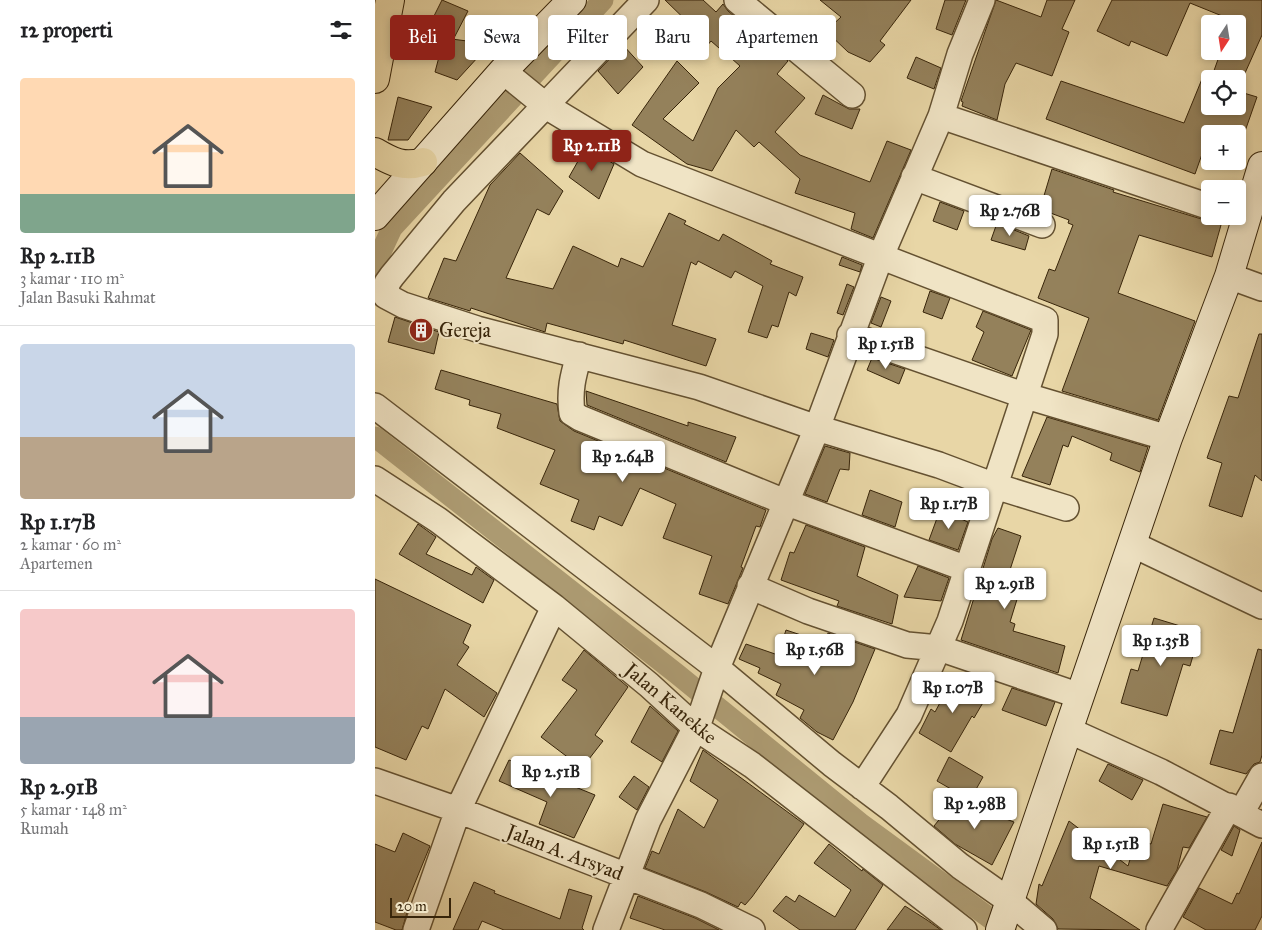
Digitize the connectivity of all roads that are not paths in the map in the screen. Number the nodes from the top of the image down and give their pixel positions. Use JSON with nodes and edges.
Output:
{"nodes":[{"id":1,"x":390,"y":0,"type":"edge"},
{"id":2,"x":572,"y":0,"type":"edge"},
{"id":3,"x":646,"y":0,"type":"edge"},
{"id":4,"x":737,"y":0,"type":"edge"},
{"id":5,"x":982,"y":0,"type":"edge"},
{"id":6,"x":510,"y":77,"type":"junction"},
{"id":7,"x":375,"y":80,"type":"edge"},
{"id":8,"x":852,"y":95,"type":"dead end"},
{"id":9,"x":546,"y":106,"type":"junction"},
{"id":10,"x":941,"y":116,"type":"junction"},
{"id":11,"x":375,"y":152,"type":"edge"},
{"id":12,"x":423,"y":162,"type":"junction"},
{"id":13,"x":1262,"y":166,"type":"edge"},
{"id":14,"x":914,"y":177,"type":"junction"},
{"id":15,"x":1201,"y":204,"type":"edge"},
{"id":16,"x":1246,"y":208,"type":"edge"},
{"id":17,"x":375,"y":216,"type":"edge"},
{"id":18,"x":1042,"y":225,"type":"dead end"},
{"id":19,"x":1240,"y":225,"type":"edge"},
{"id":20,"x":880,"y":258,"type":"junction"},
{"id":21,"x":1229,"y":276,"type":"junction"},
{"id":22,"x":1262,"y":288,"type":"edge"},
{"id":23,"x":850,"y":335,"type":"junction"},
{"id":24,"x":579,"y":355,"type":"junction"},
{"id":25,"x":1023,"y":395,"type":"junction"},
{"id":26,"x":375,"y":406,"type":"edge"},
{"id":27,"x":817,"y":428,"type":"junction"},
{"id":28,"x":1168,"y":438,"type":"junction"},
{"id":29,"x":375,"y":479,"type":"edge"},
{"id":30,"x":995,"y":486,"type":"junction"},
{"id":31,"x":785,"y":502,"type":"junction"},
{"id":32,"x":1066,"y":508,"type":"dead end"},
{"id":33,"x":1132,"y":544,"type":"junction"},
{"id":34,"x":967,"y":569,"type":"junction"},
{"id":35,"x":750,"y":586,"type":"junction"},
{"id":36,"x":1262,"y":606,"type":"edge"},
{"id":37,"x":554,"y":607,"type":"junction"},
{"id":38,"x":939,"y":648,"type":"junction"},
{"id":39,"x":715,"y":674,"type":"junction"},
{"id":40,"x":1080,"y":696,"type":"junction"},
{"id":41,"x":697,"y":724,"type":"junction"},
{"id":42,"x":1068,"y":730,"type":"junction"},
{"id":43,"x":1262,"y":776,"type":"edge"},
{"id":44,"x":375,"y":781,"type":"edge"},
{"id":45,"x":862,"y":787,"type":"junction"},
{"id":46,"x":458,"y":810,"type":"junction"},
{"id":47,"x":1244,"y":815,"type":"edge"},
{"id":48,"x":628,"y":876,"type":"junction"},
{"id":49,"x":1006,"y":915,"type":"edge"},
{"id":50,"x":416,"y":930,"type":"edge"},
{"id":51,"x":606,"y":930,"type":"edge"},
{"id":52,"x":753,"y":930,"type":"edge"},
{"id":53,"x":964,"y":930,"type":"edge"},
{"id":54,"x":1044,"y":930,"type":"edge"},
{"id":55,"x":1159,"y":930,"type":"edge"}],
"edges":[{"from":1,"to":7,"type":"highway"},
{"from":2,"to":6,"type":"street"},
{"from":3,"to":9,"type":"street"},
{"from":4,"to":8,"type":"street"},
{"from":5,"to":10,"type":"street"},
{"from":6,"to":9,"type":"street"},
{"from":6,"to":12,"type":"street"},
{"from":9,"to":20,"type":"street"},
{"from":9,"to":24,"type":"street"},
{"from":10,"to":14,"type":"street"},
{"from":10,"to":15,"type":"street"},
{"from":11,"to":12,"type":"highway"},
{"from":12,"to":17,"type":"street"},
{"from":13,"to":16,"type":"street"},
{"from":14,"to":18,"type":"street"},
{"from":14,"to":20,"type":"street"},
{"from":19,"to":21,"type":"street"},
{"from":20,"to":23,"type":"street"},
{"from":20,"to":25,"type":"street"},
{"from":21,"to":22,"type":"street"},
{"from":21,"to":28,"type":"street"},
{"from":23,"to":25,"type":"street"},
{"from":23,"to":27,"type":"street"},
{"from":24,"to":27,"type":"street"},
{"from":24,"to":31,"type":"street"},
{"from":25,"to":28,"type":"street"},
{"from":25,"to":30,"type":"street"},
{"from":26,"to":39,"type":"street"},
{"from":27,"to":30,"type":"street"},
{"from":27,"to":31,"type":"street"},
{"from":28,"to":33,"type":"street"},
{"from":29,"to":37,"type":"street","name":"Jalan Kanekke"},
{"from":30,"to":32,"type":"street"},
{"from":30,"to":34,"type":"street"},
{"from":31,"to":34,"type":"street"},
{"from":31,"to":35,"type":"street"},
{"from":33,"to":36,"type":"street"},
{"from":33,"to":40,"type":"street"},
{"from":34,"to":38,"type":"street"},
{"from":35,"to":38,"type":"street"},
{"from":35,"to":39,"type":"street"},
{"from":37,"to":41,"type":"street","name":"Jalan Kanekke"},
{"from":37,"to":46,"type":"street"},
{"from":38,"to":40,"type":"street"},
{"from":38,"to":45,"type":"street"},
{"from":39,"to":41,"type":"street"},
{"from":39,"to":45,"type":"street"},
{"from":40,"to":42,"type":"street"},
{"from":41,"to":48,"type":"street"},
{"from":41,"to":53,"type":"street","name":"Jalan Kanekke"},
{"from":42,"to":47,"type":"street"},
{"from":42,"to":49,"type":"street"},
{"from":43,"to":47,"type":"street"},
{"from":44,"to":46,"type":"street","name":"Jalan A. Arsyad"},
{"from":45,"to":49,"type":"street"},
{"from":46,"to":48,"type":"street","name":"Jalan A. Arsyad"},
{"from":46,"to":50,"type":"street"},
{"from":47,"to":55,"type":"street"},
{"from":48,"to":51,"type":"street"},
{"from":48,"to":52,"type":"street","name":"Jalan A. Arsyad"},
{"from":49,"to":54,"type":"street"}]}
